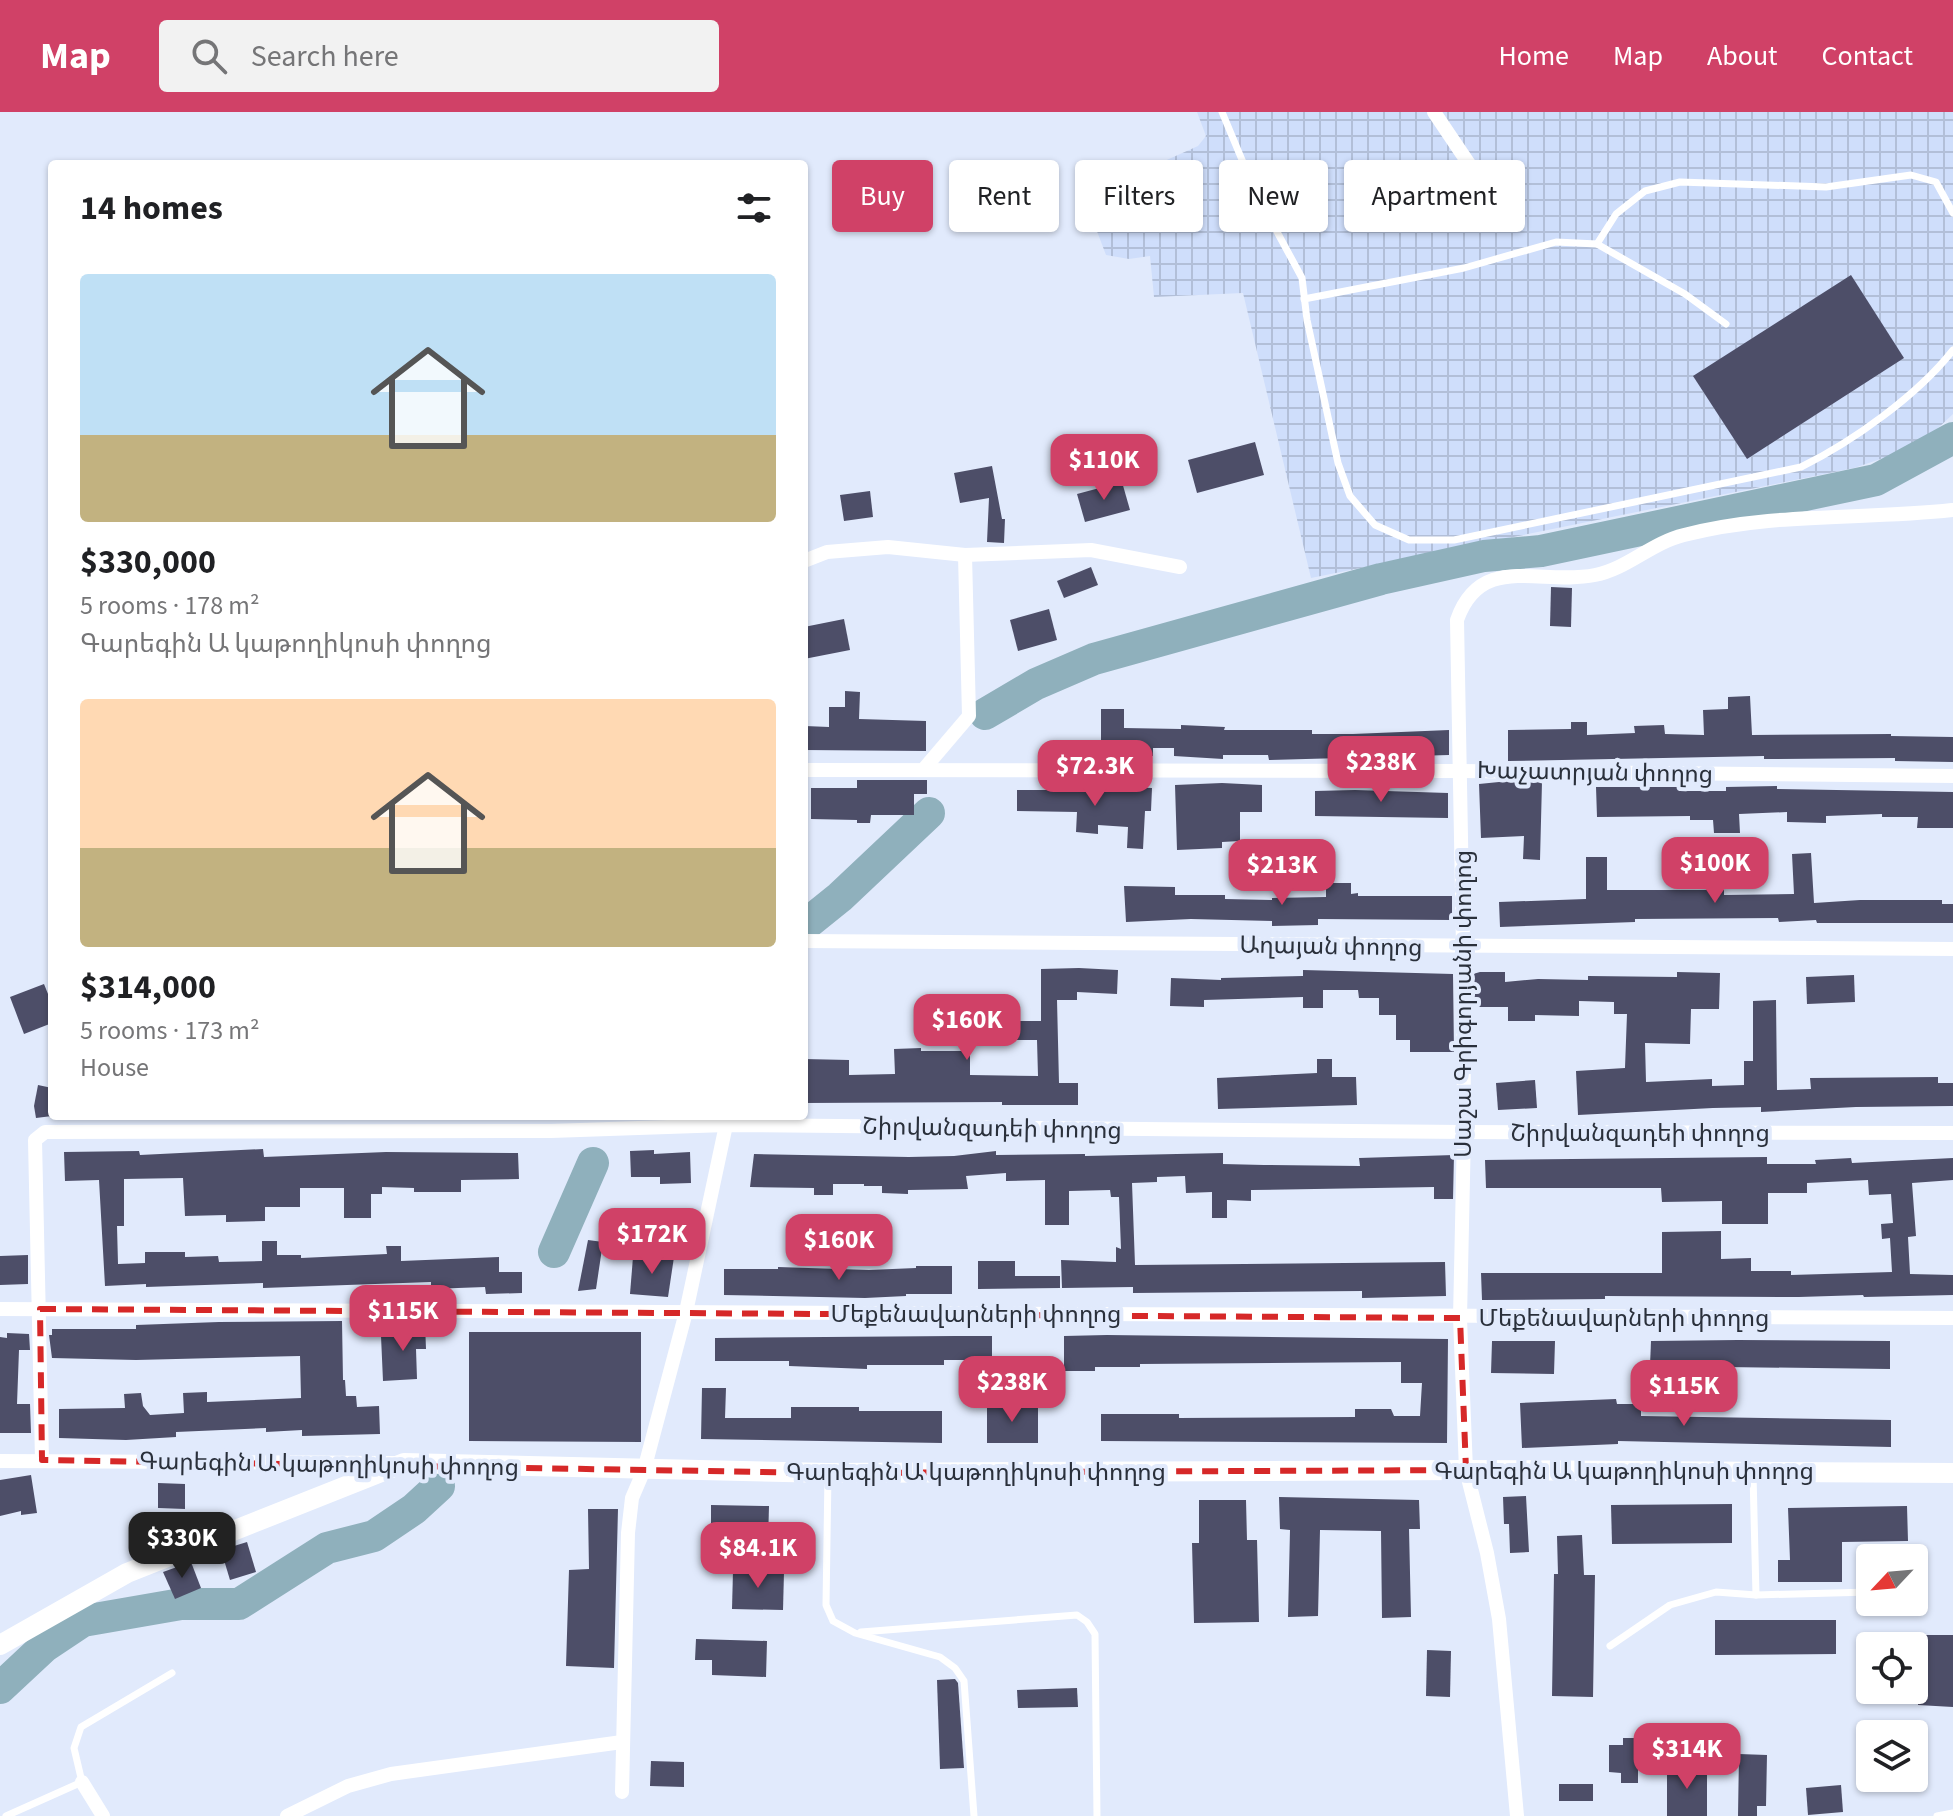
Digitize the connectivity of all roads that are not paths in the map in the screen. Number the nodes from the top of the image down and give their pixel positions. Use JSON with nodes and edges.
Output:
{"nodes":[{"id":1,"x":1222,"y":112,"type":"edge"},
{"id":2,"x":1434,"y":112,"type":"edge"},
{"id":3,"x":1466,"y":160,"type":"edge"},
{"id":4,"x":1953,"y":213,"type":"edge"},
{"id":5,"x":1597,"y":244,"type":"junction"},
{"id":6,"x":1304,"y":299,"type":"junction"},
{"id":7,"x":1726,"y":324,"type":"dead end"},
{"id":8,"x":1953,"y":350,"type":"edge"},
{"id":9,"x":1952,"y":510,"type":"edge"},
{"id":10,"x":965,"y":555,"type":"junction"},
{"id":11,"x":808,"y":559,"type":"edge"},
{"id":12,"x":1180,"y":567,"type":"dead end"},
{"id":13,"x":808,"y":770,"type":"edge"},
{"id":14,"x":923,"y":770,"type":"junction"},
{"id":15,"x":1461,"y":771,"type":"junction"},
{"id":16,"x":1953,"y":776,"type":"edge"},
{"id":17,"x":808,"y":941,"type":"edge"},
{"id":18,"x":1463,"y":947,"type":"junction"},
{"id":19,"x":1953,"y":949,"type":"edge"},
{"id":20,"x":551,"y":1124,"type":"edge"},
{"id":21,"x":726,"y":1125,"type":"junction"},
{"id":22,"x":1464,"y":1132,"type":"junction"},
{"id":23,"x":1953,"y":1133,"type":"edge"},
{"id":24,"x":0,"y":1309,"type":"edge"},
{"id":25,"x":40,"y":1309,"type":"junction"},
{"id":26,"x":686,"y":1312,"type":"junction"},
{"id":27,"x":1460,"y":1318,"type":"junction"},
{"id":28,"x":1953,"y":1318,"type":"edge"},
{"id":29,"x":42,"y":1460,"type":"junction"},
{"id":30,"x":0,"y":1461,"type":"edge"},
{"id":31,"x":404,"y":1463,"type":"junction"},
{"id":32,"x":644,"y":1470,"type":"junction"},
{"id":33,"x":1466,"y":1470,"type":"junction"},
{"id":34,"x":1753,"y":1472,"type":"junction"},
{"id":35,"x":828,"y":1473,"type":"junction"},
{"id":36,"x":1953,"y":1473,"type":"edge"},
{"id":37,"x":1856,"y":1592,"type":"edge"},
{"id":38,"x":1756,"y":1595,"type":"junction"},
{"id":39,"x":855,"y":1633,"type":"junction"},
{"id":40,"x":0,"y":1645,"type":"edge"},
{"id":41,"x":1610,"y":1646,"type":"dead end"},
{"id":42,"x":172,"y":1673,"type":"dead end"},
{"id":43,"x":622,"y":1742,"type":"junction"},
{"id":44,"x":82,"y":1782,"type":"junction"},
{"id":45,"x":622,"y":1792,"type":"dead end"},
{"id":46,"x":1953,"y":1813,"type":"edge"},
{"id":47,"x":6,"y":1816,"type":"edge"},
{"id":48,"x":103,"y":1816,"type":"edge"},
{"id":49,"x":287,"y":1816,"type":"edge"},
{"id":50,"x":974,"y":1816,"type":"edge"},
{"id":51,"x":1097,"y":1816,"type":"edge"},
{"id":52,"x":1517,"y":1816,"type":"edge"},
{"id":53,"x":1937,"y":1816,"type":"edge"}],
"edges":[{"from":1,"to":6,"type":"lane"},
{"from":2,"to":3,"type":"street"},
{"from":4,"to":5,"type":"lane"},
{"from":5,"to":6,"type":"lane"},
{"from":5,"to":7,"type":"lane"},
{"from":6,"to":8,"type":"lane"},
{"from":9,"to":15,"type":"street","name":"Սաշա Գրիգորյանի փողոց"},
{"from":10,"to":11,"type":"street"},
{"from":10,"to":12,"type":"street"},
{"from":10,"to":14,"type":"street"},
{"from":13,"to":14,"type":"street","name":"Խաչատրյան փողոց"},
{"from":14,"to":15,"type":"street","name":"Խաչատրյան փողոց"},
{"from":15,"to":16,"type":"street","name":"Խաչատրյան փողոց"},
{"from":15,"to":18,"type":"street","name":"Սաշա Գրիգորյանի փողոց"},
{"from":17,"to":18,"type":"street","name":"Աղայան փողոց"},
{"from":18,"to":19,"type":"street","name":"Աղայան փողոց"},
{"from":18,"to":22,"type":"street","name":"Սաշա Գրիգորյանի փողոց"},
{"from":20,"to":21,"type":"street","name":"Շիրվանզադեի փողոց"},
{"from":20,"to":25,"type":"street","name":"Շիրվանզադեի փողոց"},
{"from":21,"to":22,"type":"street","name":"Շիրվանզադեի փողոց"},
{"from":21,"to":26,"type":"street"},
{"from":22,"to":23,"type":"street","name":"Շիրվանզադեի փողոց"},
{"from":22,"to":27,"type":"street","name":"Սաշա Գրիգորյանի փողոց"},
{"from":24,"to":25,"type":"street","name":"Մեքենավարների փողոց"},
{"from":25,"to":26,"type":"street","name":"Մեքենավարների փողոց"},
{"from":25,"to":29,"type":"street"},
{"from":26,"to":27,"type":"street","name":"Մեքենավարների փողոց"},
{"from":26,"to":32,"type":"street"},
{"from":27,"to":28,"type":"street","name":"Մեքենավարների փողոց"},
{"from":27,"to":33,"type":"street","name":"Սաշա Գրիգորյանի փողոց"},
{"from":29,"to":30,"type":"street","name":"Գարեգին Ա կաթողիկոսի փողոց"},
{"from":29,"to":31,"type":"street","name":"Գարեգին Ա կաթողիկոսի փողոց"},
{"from":31,"to":32,"type":"street","name":"Գարեգին Ա կաթողիկոսի փողոց"},
{"from":31,"to":40,"type":"street"},
{"from":32,"to":35,"type":"street","name":"Գարեգին Ա կաթողիկոսի փողոց"},
{"from":32,"to":43,"type":"street"},
{"from":33,"to":34,"type":"street","name":"Գարեգին Ա կաթողիկոսի փողոց"},
{"from":33,"to":35,"type":"street","name":"Գարեգին Ա կաթողիկոսի փողոց"},
{"from":33,"to":52,"type":"street","name":"Սաշա Գրիգորյանի փողոց"},
{"from":34,"to":36,"type":"street","name":"Գարեգին Ա կաթողիկոսի փողոց"},
{"from":34,"to":38,"type":"lane"},
{"from":35,"to":39,"type":"lane"},
{"from":37,"to":38,"type":"lane"},
{"from":38,"to":41,"type":"lane"},
{"from":39,"to":50,"type":"lane"},
{"from":39,"to":51,"type":"lane"},
{"from":42,"to":44,"type":"lane"},
{"from":43,"to":45,"type":"street"},
{"from":43,"to":49,"type":"street"},
{"from":44,"to":47,"type":"lane"},
{"from":44,"to":48,"type":"street"},
{"from":46,"to":53,"type":"lane"}]}
